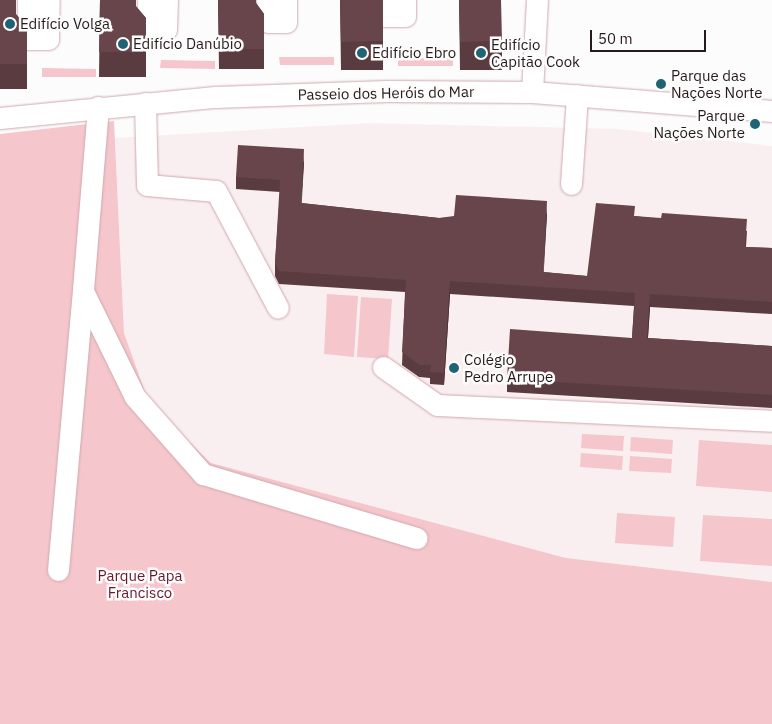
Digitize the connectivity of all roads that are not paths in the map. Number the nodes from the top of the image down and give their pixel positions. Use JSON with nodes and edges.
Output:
{"nodes":[{"id":1,"x":28,"y":0,"type":"edge"},
{"id":2,"x":49,"y":0,"type":"edge"},
{"id":3,"x":148,"y":0,"type":"edge"},
{"id":4,"x":167,"y":0,"type":"edge"},
{"id":5,"x":268,"y":0,"type":"edge"},
{"id":6,"x":286,"y":0,"type":"edge"},
{"id":7,"x":385,"y":0,"type":"edge"},
{"id":8,"x":405,"y":0,"type":"edge"},
{"id":9,"x":536,"y":0,"type":"edge"},
{"id":10,"x":532,"y":92,"type":"junction"},
{"id":11,"x":578,"y":95,"type":"junction"},
{"id":12,"x":145,"y":103,"type":"junction"},
{"id":13,"x":98,"y":107,"type":"junction"},
{"id":14,"x":772,"y":111,"type":"edge"},
{"id":15,"x":0,"y":118,"type":"edge"},
{"id":16,"x":571,"y":184,"type":"dead end"},
{"id":17,"x":83,"y":291,"type":"junction"},
{"id":18,"x":278,"y":308,"type":"dead end"},
{"id":19,"x":383,"y":366,"type":"dead end"},
{"id":20,"x":772,"y":421,"type":"edge"},
{"id":21,"x":417,"y":538,"type":"dead end"},
{"id":22,"x":58,"y":570,"type":"dead end"}],
"edges":[{"from":1,"to":2,"type":"street"},
{"from":3,"to":4,"type":"street"},
{"from":5,"to":6,"type":"street"},
{"from":7,"to":8,"type":"street"},
{"from":9,"to":10,"type":"street"},
{"from":10,"to":11,"type":"street","name":"Passeio dos Heróis do Mar"},
{"from":10,"to":12,"type":"street","name":"Passeio dos Heróis do Mar"},
{"from":11,"to":14,"type":"street","name":"Passeio dos Heróis do Mar"},
{"from":11,"to":16,"type":"street"},
{"from":12,"to":13,"type":"street","name":"Passeio dos Heróis do Mar"},
{"from":12,"to":18,"type":"street"},
{"from":13,"to":15,"type":"street","name":"Passeio dos Heróis do Mar"},
{"from":13,"to":17,"type":"street"},
{"from":17,"to":21,"type":"street"},
{"from":17,"to":22,"type":"street"},
{"from":19,"to":20,"type":"street"}]}
